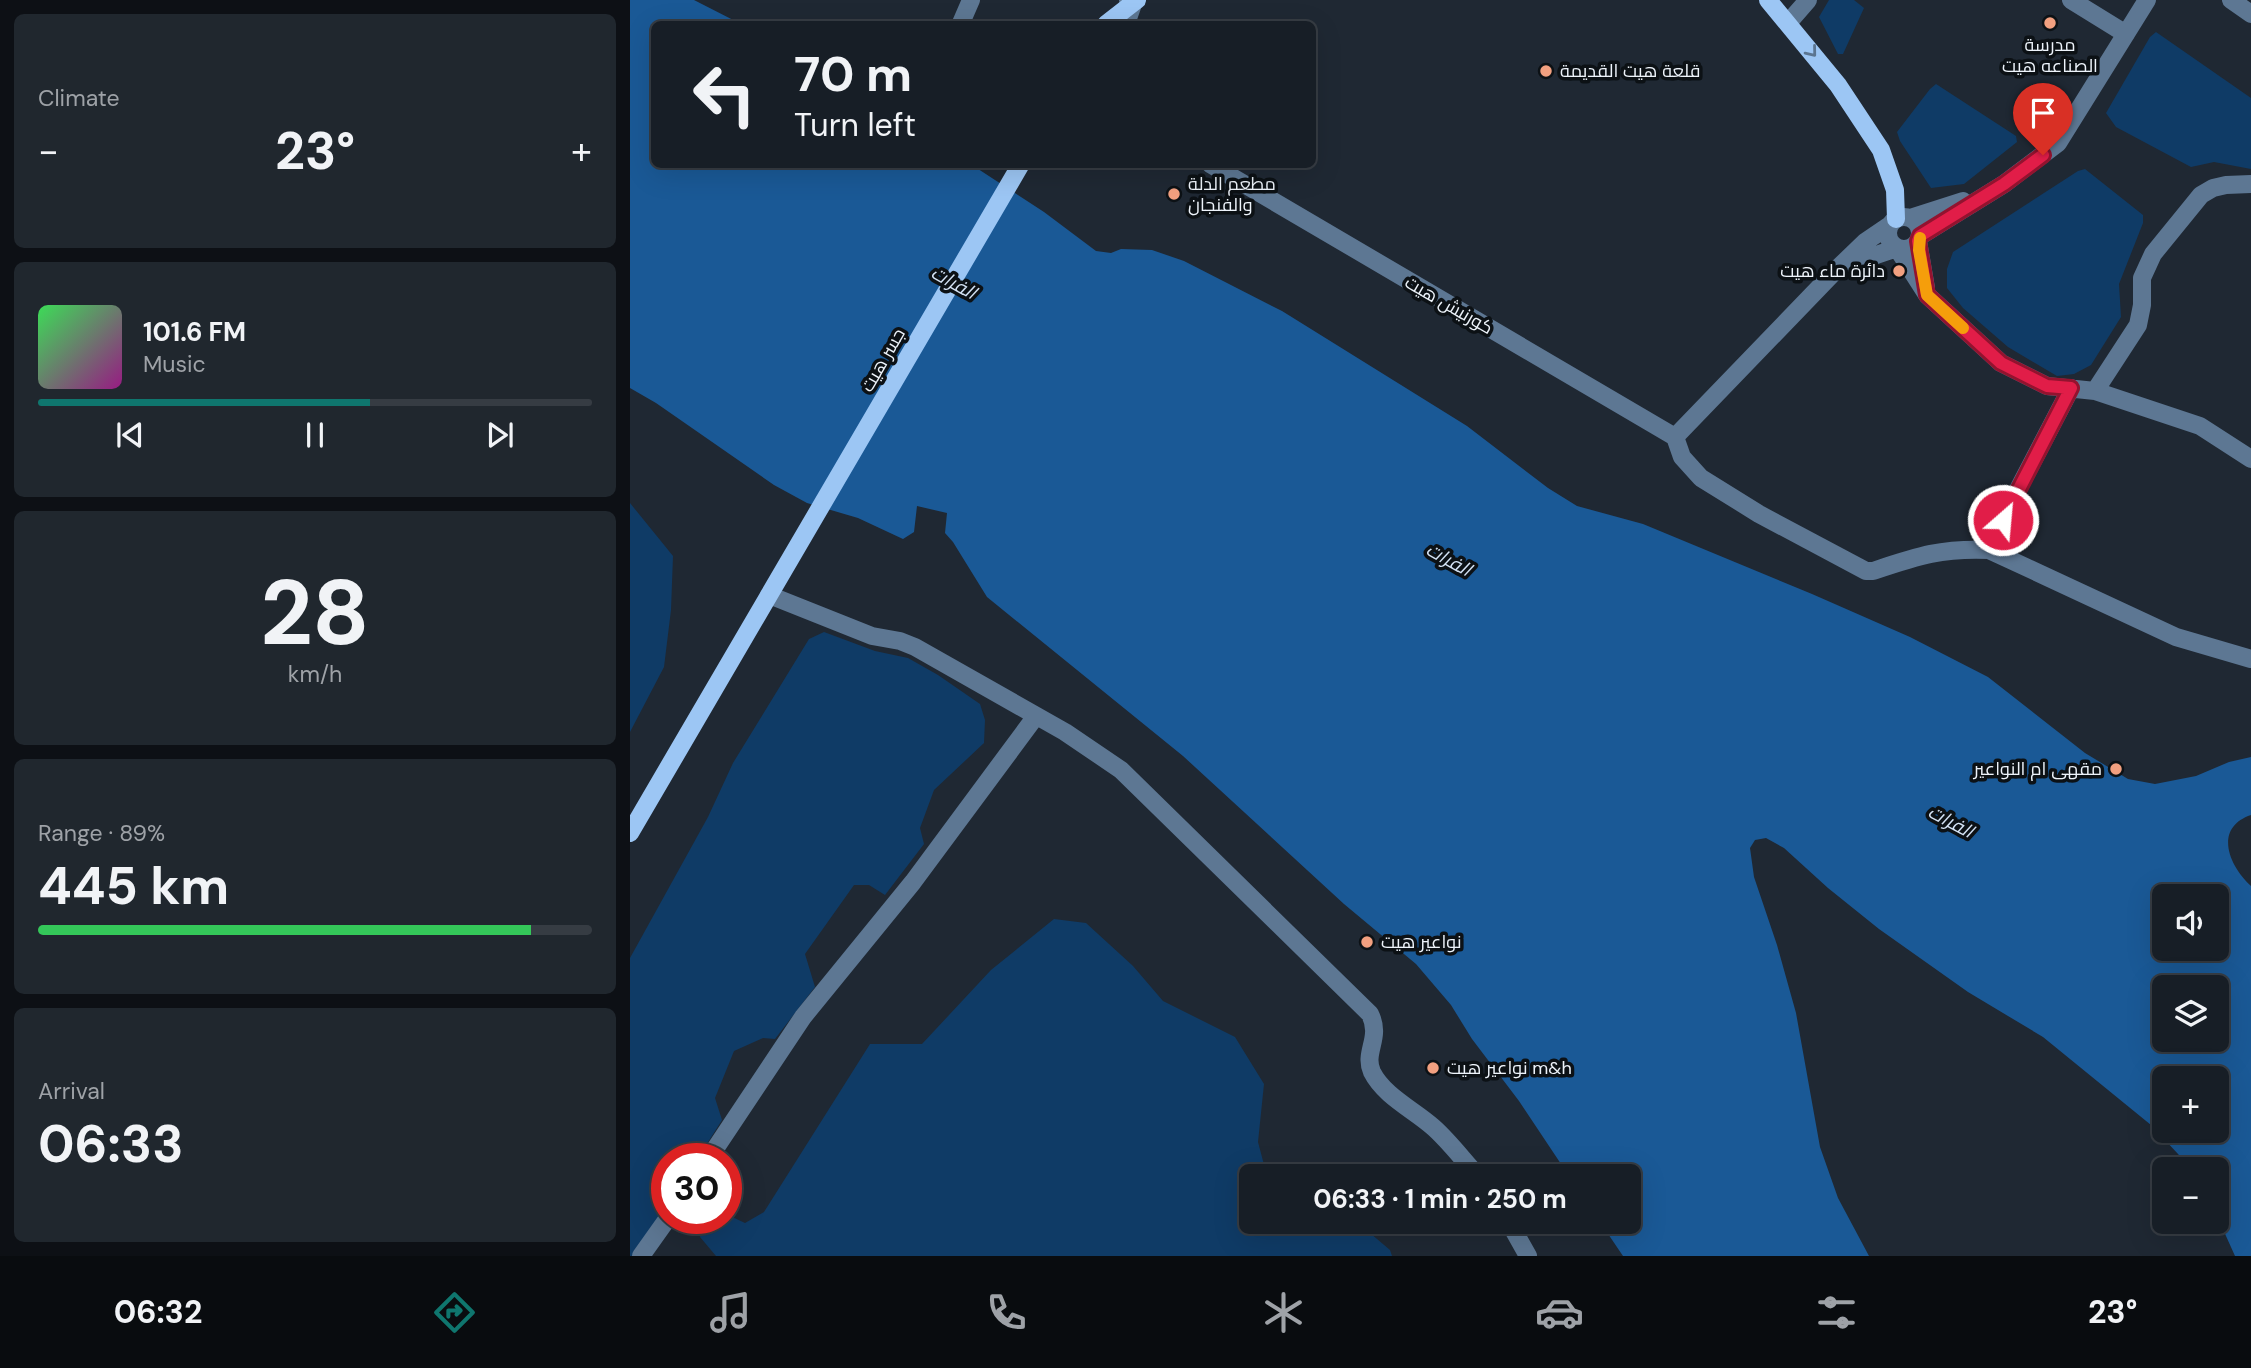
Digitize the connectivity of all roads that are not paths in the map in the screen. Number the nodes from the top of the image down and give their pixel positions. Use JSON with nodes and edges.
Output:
{"nodes":[{"id":1,"x":971,"y":0,"type":"edge"},
{"id":2,"x":1768,"y":0,"type":"edge"},
{"id":3,"x":1808,"y":0,"type":"edge"},
{"id":4,"x":2071,"y":0,"type":"edge"},
{"id":5,"x":2147,"y":0,"type":"edge"},
{"id":6,"x":2231,"y":0,"type":"edge"},
{"id":7,"x":1133,"y":1,"type":"edge"},
{"id":8,"x":2251,"y":14,"type":"edge"},
{"id":9,"x":962,"y":21,"type":"edge"},
{"id":10,"x":1110,"y":21,"type":"edge"},
{"id":11,"x":1127,"y":21,"type":"edge"},
{"id":12,"x":1788,"y":23,"type":"junction"},
{"id":13,"x":2126,"y":34,"type":"junction"},
{"id":14,"x":1019,"y":168,"type":"edge"},
{"id":15,"x":1219,"y":168,"type":"edge"},
{"id":16,"x":2251,"y":184,"type":"edge"},
{"id":17,"x":1986,"y":194,"type":"junction"},
{"id":18,"x":1899,"y":220,"type":"junction"},
{"id":19,"x":1919,"y":239,"type":"junction"},
{"id":20,"x":1897,"y":248,"type":"junction"},
{"id":21,"x":1838,"y":268,"type":"junction"},
{"id":22,"x":1927,"y":295,"type":"junction"},
{"id":23,"x":2071,"y":388,"type":"junction"},
{"id":24,"x":2095,"y":391,"type":"junction"},
{"id":25,"x":1675,"y":438,"type":"junction"},
{"id":26,"x":2251,"y":459,"type":"edge"},
{"id":27,"x":1989,"y":551,"type":"junction"},
{"id":28,"x":769,"y":595,"type":"junction"},
{"id":29,"x":2251,"y":659,"type":"edge"},
{"id":30,"x":1036,"y":716,"type":"junction"},
{"id":31,"x":630,"y":833,"type":"edge"},
{"id":32,"x":719,"y":1143,"type":"edge"},
{"id":33,"x":1467,"y":1164,"type":"edge"},
{"id":34,"x":656,"y":1234,"type":"edge"},
{"id":35,"x":1516,"y":1234,"type":"edge"},
{"id":36,"x":640,"y":1256,"type":"edge"},
{"id":37,"x":1528,"y":1256,"type":"edge"}],
"edges":[{"from":1,"to":9,"type":"street"},
{"from":2,"to":12,"type":"main road"},
{"from":3,"to":12,"type":"street"},
{"from":4,"to":13,"type":"street"},
{"from":5,"to":13,"type":"street"},
{"from":6,"to":8,"type":"street"},
{"from":7,"to":10,"type":"main road"},
{"from":7,"to":11,"type":"street"},
{"from":12,"to":18,"type":"main road","one_way":true},
{"from":13,"to":17,"type":"street"},
{"from":14,"to":28,"type":"main road","name":"جسر هيت"},
{"from":15,"to":25,"type":"street","name":"كورنيش هيت"},
{"from":16,"to":24,"type":"street"},
{"from":17,"to":18,"type":"street"},
{"from":17,"to":19,"type":"street"},
{"from":18,"to":19,"type":"street"},
{"from":18,"to":20,"type":"street"},
{"from":18,"to":21,"type":"street"},
{"from":19,"to":20,"type":"street"},
{"from":19,"to":22,"type":"street"},
{"from":20,"to":21,"type":"street"},
{"from":20,"to":22,"type":"street"},
{"from":21,"to":25,"type":"street"},
{"from":22,"to":23,"type":"street"},
{"from":23,"to":24,"type":"street"},
{"from":23,"to":27,"type":"street"},
{"from":24,"to":26,"type":"street"},
{"from":25,"to":27,"type":"street"},
{"from":27,"to":29,"type":"street"},
{"from":28,"to":30,"type":"street"},
{"from":28,"to":31,"type":"main road","name":"جسر هيت"},
{"from":30,"to":32,"type":"street"},
{"from":30,"to":33,"type":"street"},
{"from":34,"to":36,"type":"street"},
{"from":35,"to":37,"type":"street"}]}
